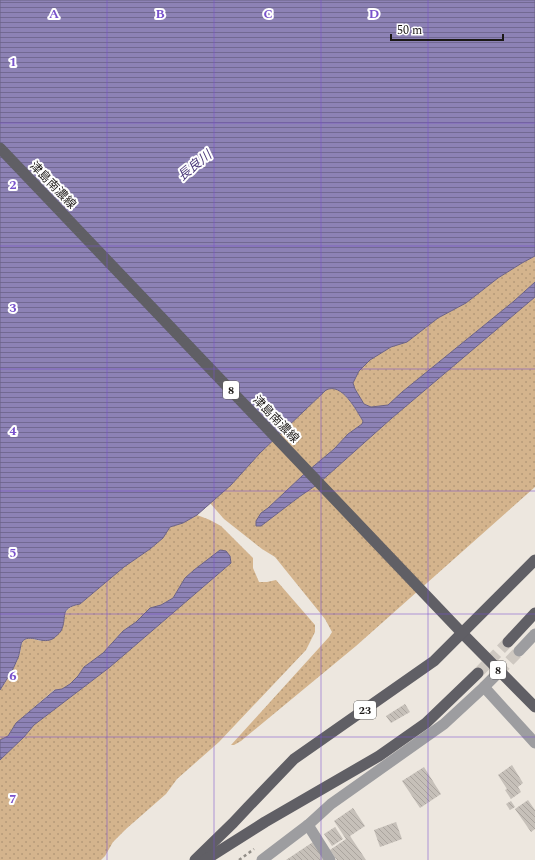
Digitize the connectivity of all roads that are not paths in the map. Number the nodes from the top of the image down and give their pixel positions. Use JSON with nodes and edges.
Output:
{"nodes":[{"id":1,"x":0,"y":148,"type":"edge"},
{"id":2,"x":535,"y":560,"type":"edge"},
{"id":3,"x":535,"y":613,"type":"edge"},
{"id":4,"x":462,"y":633,"type":"junction"},
{"id":5,"x":534,"y":636,"type":"edge"},
{"id":6,"x":508,"y":642,"type":"tunnel mouth"},
{"id":7,"x":519,"y":650,"type":"tunnel mouth"},
{"id":8,"x":478,"y":673,"type":"tunnel mouth"},
{"id":9,"x":498,"y":673,"type":"tunnel mouth"},
{"id":10,"x":484,"y":687,"type":"junction"},
{"id":11,"x":535,"y":707,"type":"edge"},
{"id":12,"x":535,"y":743,"type":"edge"},
{"id":13,"x":308,"y":825,"type":"junction"},
{"id":14,"x":195,"y":860,"type":"edge"},
{"id":15,"x":205,"y":860,"type":"edge"},
{"id":16,"x":262,"y":860,"type":"edge"},
{"id":17,"x":330,"y":860,"type":"edge"}],
"edges":[{"from":1,"to":4,"type":"main road","name":"津島南濃線","number":"8"},
{"from":2,"to":4,"type":"main road","number":"23"},
{"from":3,"to":6,"type":"main road"},
{"from":4,"to":11,"type":"main road","name":"津島南濃線","number":"8"},
{"from":4,"to":14,"type":"main road","number":"23"},
{"from":5,"to":7,"type":"street"},
{"from":8,"to":15,"type":"main road"},
{"from":9,"to":10,"type":"street"},
{"from":10,"to":12,"type":"street"},
{"from":10,"to":13,"type":"street"},
{"from":13,"to":16,"type":"street"},
{"from":13,"to":17,"type":"street"}]}
